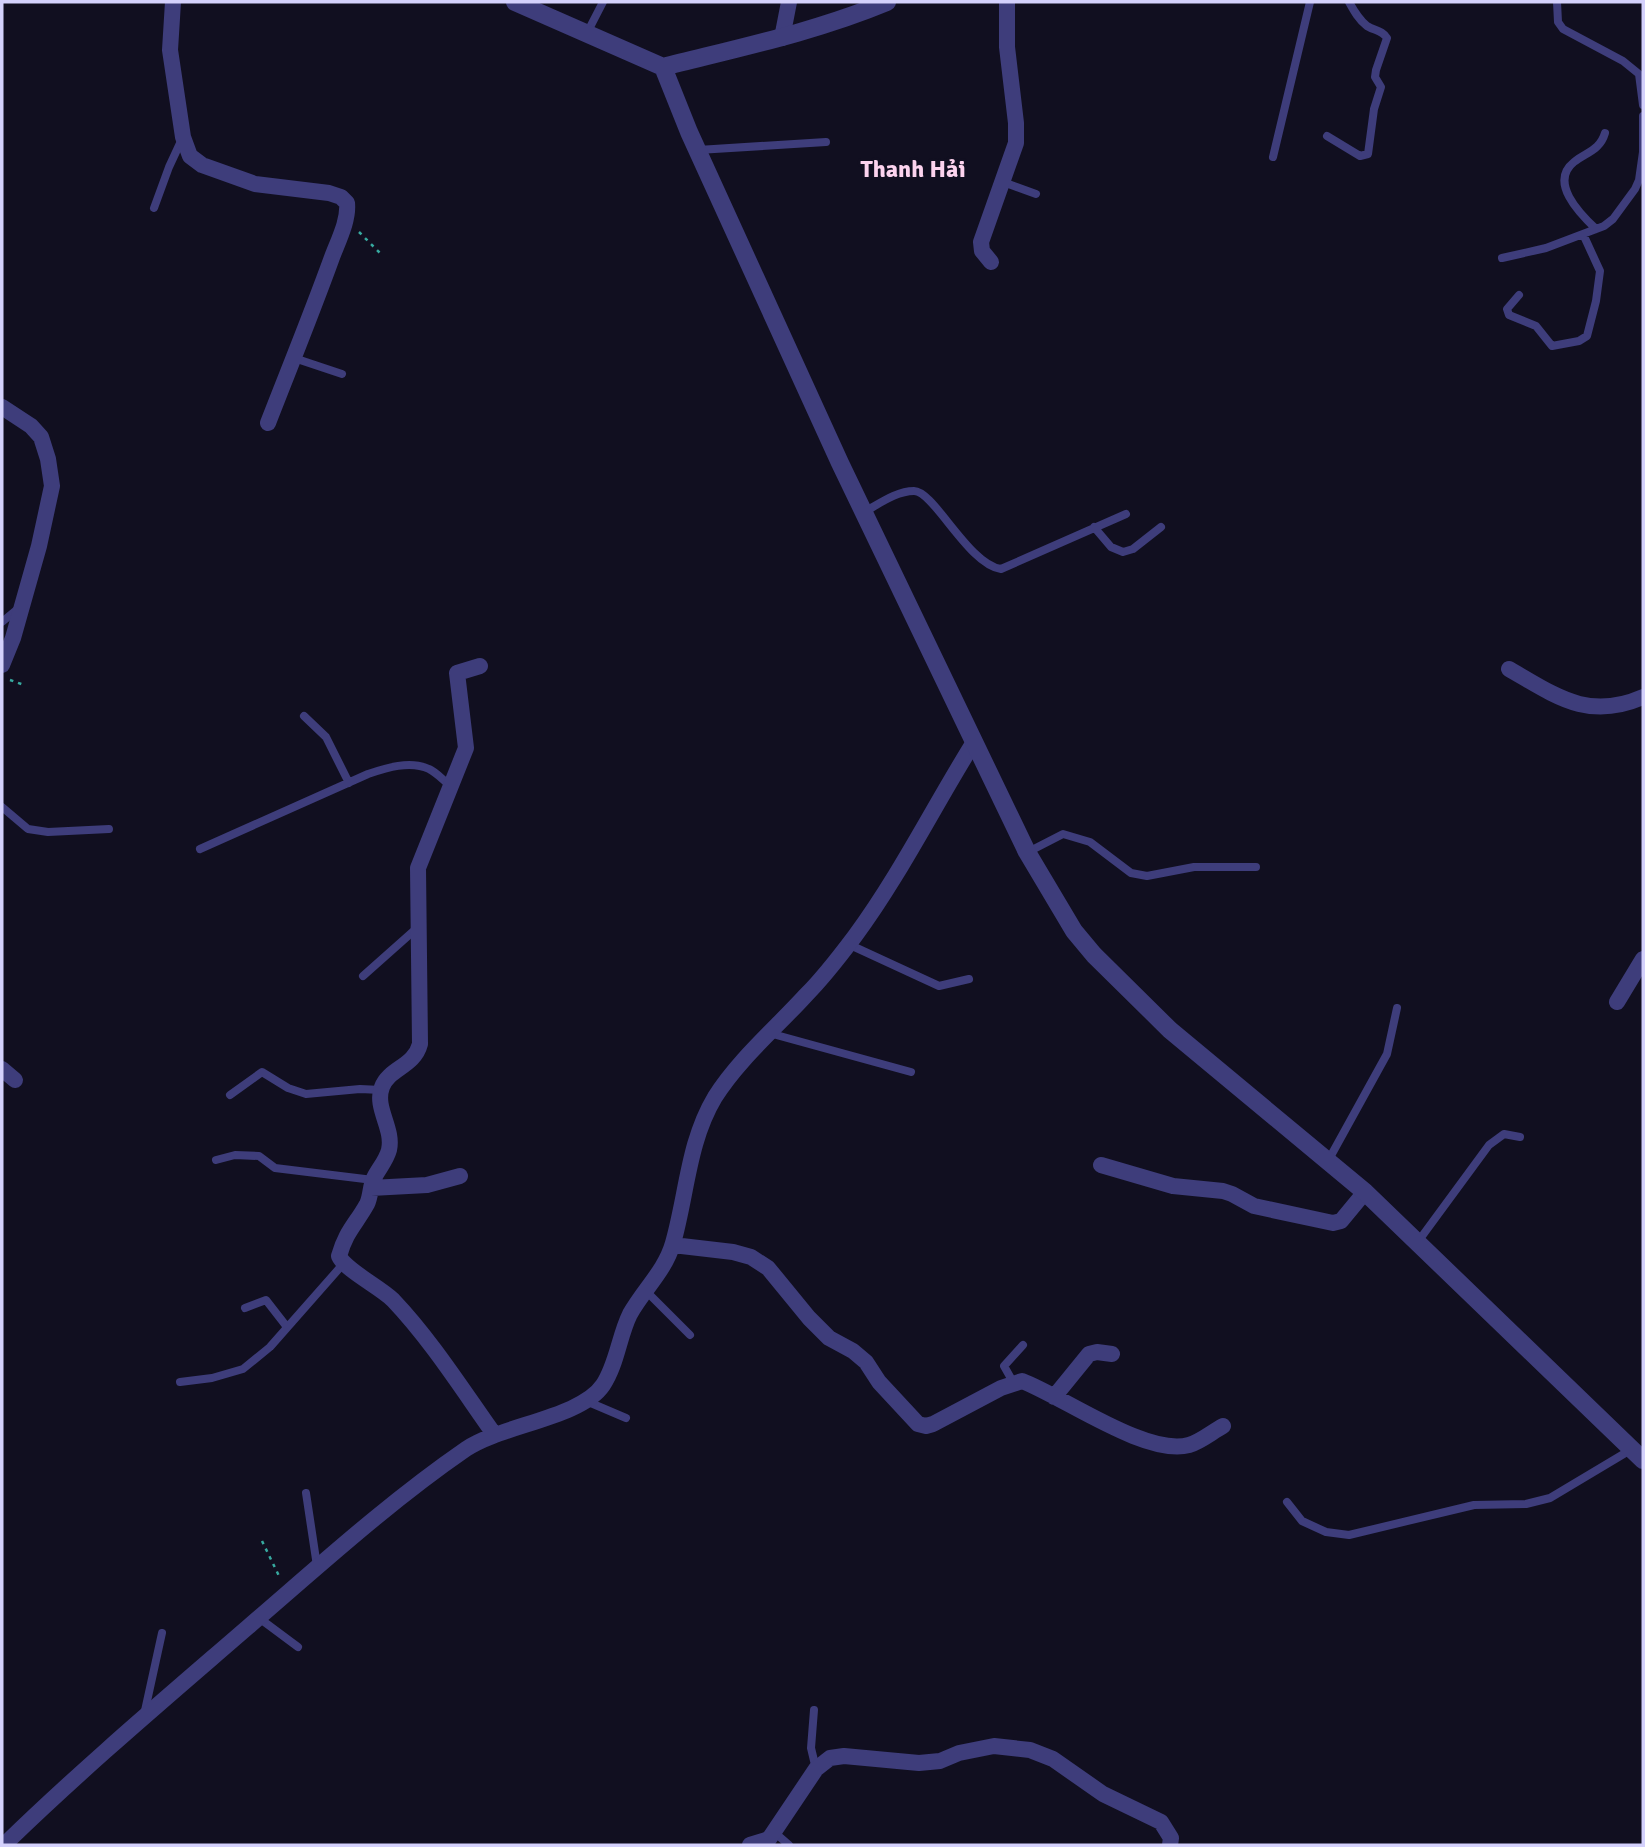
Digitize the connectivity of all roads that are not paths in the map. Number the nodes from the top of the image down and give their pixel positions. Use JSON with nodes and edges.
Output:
{"nodes":[{"id":1,"x":173,"y":2,"type":"edge"},
{"id":2,"x":515,"y":2,"type":"edge"},
{"id":3,"x":603,"y":2,"type":"edge"},
{"id":4,"x":789,"y":2,"type":"edge"},
{"id":5,"x":887,"y":2,"type":"edge"},
{"id":6,"x":1007,"y":2,"type":"edge"},
{"id":7,"x":1310,"y":2,"type":"edge"},
{"id":8,"x":1349,"y":2,"type":"edge"},
{"id":9,"x":1557,"y":2,"type":"edge"},
{"id":10,"x":586,"y":35,"type":"junction"},
{"id":11,"x":782,"y":38,"type":"junction"},
{"id":12,"x":663,"y":67,"type":"junction"},
{"id":13,"x":1643,"y":105,"type":"edge"},
{"id":14,"x":1643,"y":116,"type":"edge"},
{"id":15,"x":1605,"y":133,"type":"dead end"},
{"id":16,"x":1328,"y":136,"type":"dead end"},
{"id":17,"x":183,"y":137,"type":"junction"},
{"id":18,"x":826,"y":142,"type":"dead end"},
{"id":19,"x":698,"y":150,"type":"junction"},
{"id":20,"x":1273,"y":157,"type":"dead end"},
{"id":21,"x":1003,"y":182,"type":"junction"},
{"id":22,"x":1036,"y":194,"type":"dead end"},
{"id":23,"x":154,"y":208,"type":"dead end"},
{"id":24,"x":1596,"y":229,"type":"junction"},
{"id":25,"x":1583,"y":234,"type":"junction"},
{"id":26,"x":1502,"y":258,"type":"dead end"},
{"id":27,"x":990,"y":262,"type":"dead end"},
{"id":28,"x":1519,"y":295,"type":"dead end"},
{"id":29,"x":294,"y":358,"type":"junction"},
{"id":30,"x":342,"y":374,"type":"dead end"},
{"id":31,"x":2,"y":407,"type":"edge"},
{"id":32,"x":268,"y":423,"type":"dead end"},
{"id":33,"x":863,"y":512,"type":"junction"},
{"id":34,"x":1126,"y":514,"type":"dead end"},
{"id":35,"x":1094,"y":527,"type":"junction"},
{"id":36,"x":1161,"y":527,"type":"dead end"},
{"id":37,"x":22,"y":605,"type":"junction"},
{"id":38,"x":2,"y":622,"type":"edge"},
{"id":39,"x":2,"y":665,"type":"edge"},
{"id":40,"x":480,"y":666,"type":"dead end"},
{"id":41,"x":1509,"y":669,"type":"dead end"},
{"id":42,"x":1643,"y":697,"type":"edge"},
{"id":43,"x":304,"y":716,"type":"dead end"},
{"id":44,"x":974,"y":742,"type":"junction"},
{"id":45,"x":348,"y":783,"type":"junction"},
{"id":46,"x":451,"y":786,"type":"junction"},
{"id":47,"x":2,"y":807,"type":"edge"},
{"id":48,"x":109,"y":830,"type":"dead end"},
{"id":49,"x":200,"y":849,"type":"dead end"},
{"id":50,"x":1027,"y":852,"type":"junction"},
{"id":51,"x":1256,"y":867,"type":"dead end"},
{"id":52,"x":417,"y":928,"type":"junction"},
{"id":53,"x":848,"y":944,"type":"junction"},
{"id":54,"x":1643,"y":959,"type":"edge"},
{"id":55,"x":363,"y":976,"type":"dead end"},
{"id":56,"x":970,"y":979,"type":"dead end"},
{"id":57,"x":1617,"y":1002,"type":"dead end"},
{"id":58,"x":1397,"y":1008,"type":"dead end"},
{"id":59,"x":769,"y":1033,"type":"junction"},
{"id":60,"x":2,"y":1069,"type":"edge"},
{"id":61,"x":911,"y":1072,"type":"dead end"},
{"id":62,"x":15,"y":1080,"type":"dead end"},
{"id":63,"x":381,"y":1090,"type":"junction"},
{"id":64,"x":230,"y":1095,"type":"dead end"},
{"id":65,"x":1520,"y":1137,"type":"dead end"},
{"id":66,"x":216,"y":1160,"type":"dead end"},
{"id":67,"x":1328,"y":1161,"type":"junction"},
{"id":68,"x":1101,"y":1165,"type":"dead end"},
{"id":69,"x":460,"y":1176,"type":"dead end"},
{"id":70,"x":372,"y":1184,"type":"junction"},
{"id":71,"x":1365,"y":1192,"type":"junction"},
{"id":72,"x":1417,"y":1243,"type":"junction"},
{"id":73,"x":673,"y":1245,"type":"junction"},
{"id":74,"x":344,"y":1263,"type":"junction"},
{"id":75,"x":645,"y":1290,"type":"junction"},
{"id":76,"x":245,"y":1308,"type":"dead end"},
{"id":77,"x":287,"y":1328,"type":"junction"},
{"id":78,"x":690,"y":1335,"type":"dead end"},
{"id":79,"x":1023,"y":1345,"type":"dead end"},
{"id":80,"x":1112,"y":1354,"type":"dead end"},
{"id":81,"x":180,"y":1382,"type":"dead end"},
{"id":82,"x":1013,"y":1382,"type":"junction"},
{"id":83,"x":1054,"y":1397,"type":"junction"},
{"id":84,"x":584,"y":1400,"type":"junction"},
{"id":85,"x":626,"y":1418,"type":"dead end"},
{"id":86,"x":1223,"y":1426,"type":"dead end"},
{"id":87,"x":494,"y":1434,"type":"junction"},
{"id":88,"x":1640,"y":1457,"type":"edge"},
{"id":89,"x":306,"y":1493,"type":"dead end"},
{"id":90,"x":1287,"y":1502,"type":"dead end"},
{"id":91,"x":317,"y":1569,"type":"junction"},
{"id":92,"x":259,"y":1618,"type":"junction"},
{"id":93,"x":162,"y":1633,"type":"dead end"},
{"id":94,"x":298,"y":1647,"type":"dead end"},
{"id":95,"x":814,"y":1710,"type":"dead end"},
{"id":96,"x":143,"y":1718,"type":"junction"},
{"id":97,"x":816,"y":1769,"type":"junction"},
{"id":98,"x":774,"y":1832,"type":"junction"},
{"id":99,"x":4,"y":1845,"type":"edge"},
{"id":100,"x":750,"y":1845,"type":"edge"},
{"id":101,"x":789,"y":1845,"type":"edge"},
{"id":102,"x":1170,"y":1845,"type":"edge"}],
"edges":[{"from":1,"to":17,"type":"street"},
{"from":2,"to":10,"type":"street"},
{"from":3,"to":10,"type":"lane"},
{"from":4,"to":11,"type":"street"},
{"from":5,"to":11,"type":"street"},
{"from":6,"to":21,"type":"street"},
{"from":7,"to":20,"type":"lane"},
{"from":8,"to":16,"type":"lane"},
{"from":9,"to":13,"type":"lane"},
{"from":10,"to":12,"type":"street"},
{"from":11,"to":12,"type":"street"},
{"from":12,"to":19,"type":"street"},
{"from":14,"to":24,"type":"lane"},
{"from":15,"to":24,"type":"lane"},
{"from":17,"to":23,"type":"lane"},
{"from":17,"to":29,"type":"street"},
{"from":18,"to":19,"type":"lane"},
{"from":19,"to":33,"type":"street"},
{"from":21,"to":22,"type":"lane"},
{"from":21,"to":27,"type":"street"},
{"from":24,"to":25,"type":"lane"},
{"from":25,"to":26,"type":"lane"},
{"from":25,"to":28,"type":"lane"},
{"from":29,"to":30,"type":"lane"},
{"from":29,"to":32,"type":"street"},
{"from":31,"to":37,"type":"street"},
{"from":33,"to":35,"type":"lane"},
{"from":33,"to":44,"type":"street"},
{"from":34,"to":35,"type":"lane"},
{"from":35,"to":36,"type":"lane"},
{"from":37,"to":38,"type":"lane"},
{"from":37,"to":39,"type":"street"},
{"from":40,"to":46,"type":"street"},
{"from":41,"to":42,"type":"street"},
{"from":43,"to":45,"type":"lane"},
{"from":44,"to":50,"type":"street"},
{"from":44,"to":53,"type":"street"},
{"from":45,"to":46,"type":"lane"},
{"from":45,"to":49,"type":"lane"},
{"from":46,"to":52,"type":"street"},
{"from":47,"to":48,"type":"lane"},
{"from":50,"to":51,"type":"lane"},
{"from":50,"to":67,"type":"street"},
{"from":52,"to":55,"type":"lane"},
{"from":52,"to":63,"type":"street"},
{"from":53,"to":56,"type":"lane"},
{"from":53,"to":59,"type":"street"},
{"from":54,"to":57,"type":"street"},
{"from":58,"to":67,"type":"lane"},
{"from":59,"to":61,"type":"lane"},
{"from":59,"to":73,"type":"street"},
{"from":60,"to":62,"type":"street"},
{"from":63,"to":64,"type":"lane"},
{"from":63,"to":70,"type":"street"},
{"from":65,"to":72,"type":"lane"},
{"from":66,"to":70,"type":"lane"},
{"from":67,"to":71,"type":"street"},
{"from":68,"to":71,"type":"street"},
{"from":69,"to":70,"type":"street"},
{"from":70,"to":74,"type":"street"},
{"from":71,"to":72,"type":"street"},
{"from":72,"to":88,"type":"street"},
{"from":73,"to":75,"type":"street"},
{"from":73,"to":82,"type":"street"},
{"from":74,"to":77,"type":"lane"},
{"from":74,"to":87,"type":"street"},
{"from":75,"to":78,"type":"lane"},
{"from":75,"to":84,"type":"street"},
{"from":76,"to":77,"type":"lane"},
{"from":77,"to":81,"type":"lane"},
{"from":79,"to":82,"type":"lane"},
{"from":80,"to":83,"type":"street"},
{"from":82,"to":83,"type":"street"},
{"from":83,"to":86,"type":"street"},
{"from":84,"to":85,"type":"lane"},
{"from":84,"to":87,"type":"street"},
{"from":87,"to":91,"type":"street"},
{"from":88,"to":90,"type":"lane"},
{"from":89,"to":91,"type":"lane"},
{"from":91,"to":92,"type":"street"},
{"from":92,"to":94,"type":"lane"},
{"from":92,"to":96,"type":"street"},
{"from":93,"to":96,"type":"lane"},
{"from":95,"to":97,"type":"lane"},
{"from":96,"to":99,"type":"street"},
{"from":97,"to":98,"type":"street"},
{"from":97,"to":102,"type":"street"},
{"from":98,"to":100,"type":"street"},
{"from":98,"to":101,"type":"lane"}]}
